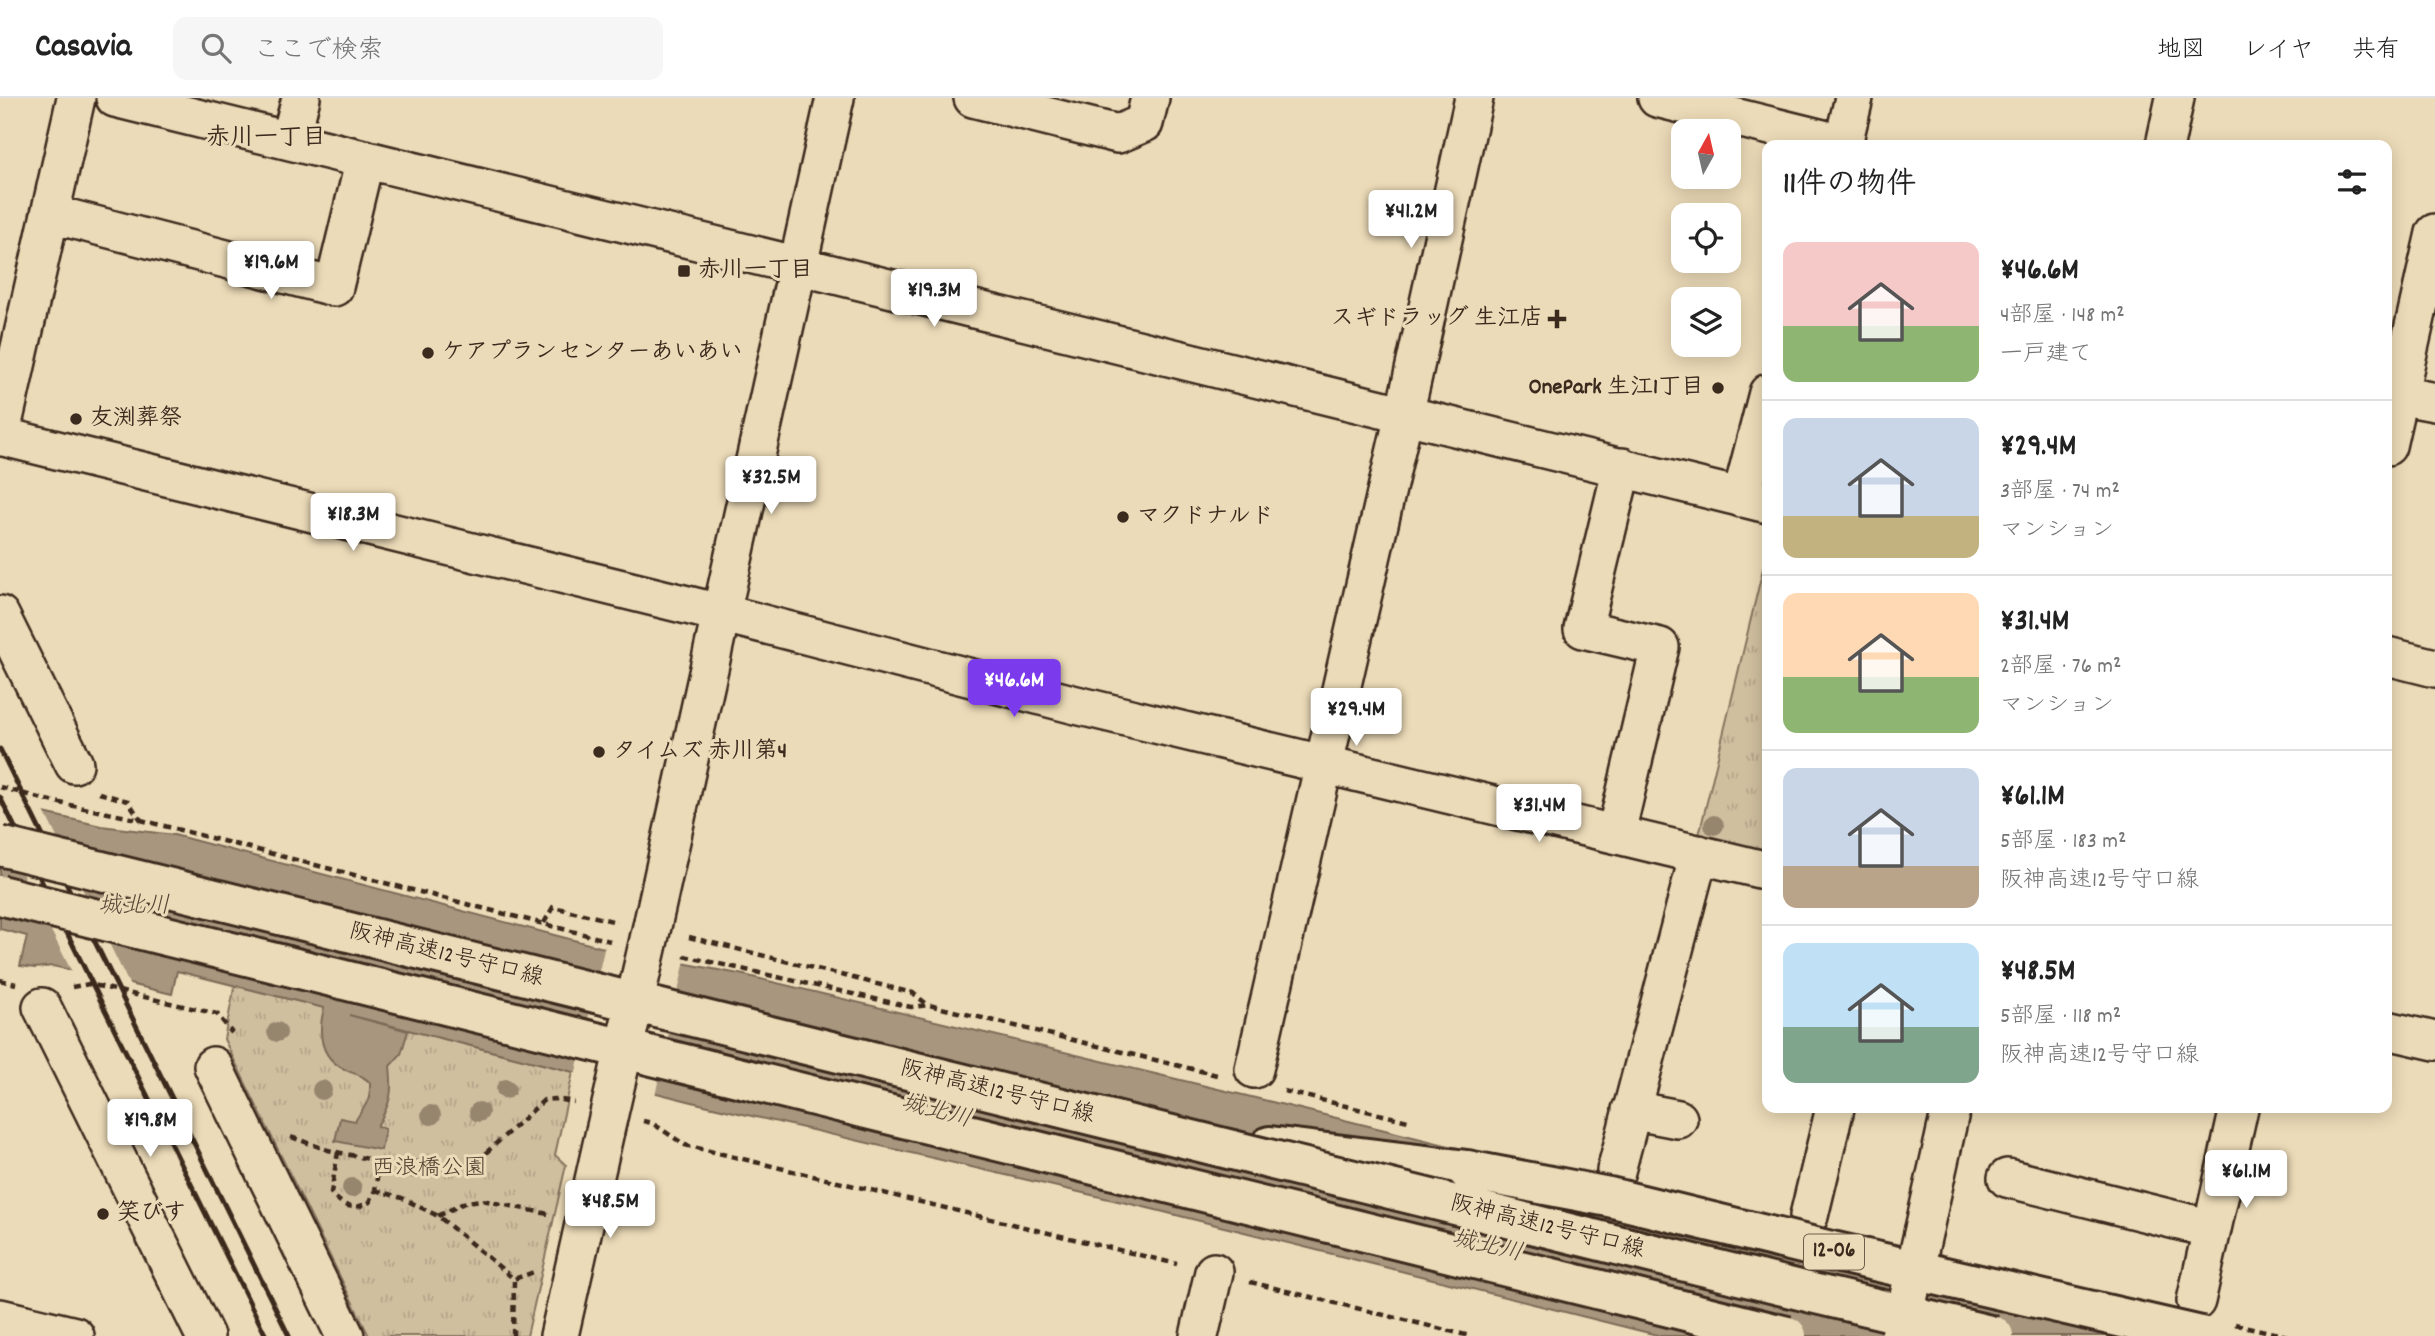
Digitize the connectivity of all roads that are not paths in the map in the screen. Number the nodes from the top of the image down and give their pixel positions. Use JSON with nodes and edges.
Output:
{"nodes":[{"id":1,"x":76,"y":98,"type":"edge"},
{"id":2,"x":116,"y":98,"type":"edge"},
{"id":3,"x":301,"y":98,"type":"edge"},
{"id":4,"x":835,"y":98,"type":"edge"},
{"id":5,"x":973,"y":98,"type":"edge"},
{"id":6,"x":1150,"y":98,"type":"edge"},
{"id":7,"x":1474,"y":98,"type":"edge"},
{"id":8,"x":1657,"y":98,"type":"edge"},
{"id":9,"x":1854,"y":98,"type":"edge"},
{"id":10,"x":2175,"y":98,"type":"edge"},
{"id":11,"x":1822,"y":140,"type":"edge"},
{"id":12,"x":1839,"y":140,"type":"edge"},
{"id":13,"x":2166,"y":140,"type":"edge"},
{"id":14,"x":290,"y":141,"type":"junction"},
{"id":15,"x":365,"y":159,"type":"junction"},
{"id":16,"x":52,"y":214,"type":"junction"},
{"id":17,"x":2435,"y":233,"type":"edge"},
{"id":18,"x":797,"y":265,"type":"junction"},
{"id":19,"x":2399,"y":395,"type":"junction"},
{"id":20,"x":2435,"y":402,"type":"edge"},
{"id":21,"x":1404,"y":415,"type":"junction"},
{"id":22,"x":2392,"y":425,"type":"edge"},
{"id":23,"x":0,"y":437,"type":"edge"},
{"id":24,"x":1762,"y":439,"type":"edge"},
{"id":25,"x":1622,"y":467,"type":"junction"},
{"id":26,"x":1754,"y":501,"type":"edge"},
{"id":27,"x":720,"y":613,"type":"junction"},
{"id":28,"x":0,"y":615,"type":"edge"},
{"id":29,"x":2392,"y":657,"type":"edge"},
{"id":30,"x":2435,"y":668,"type":"edge"},
{"id":31,"x":1323,"y":762,"type":"junction"},
{"id":32,"x":74,"y":764,"type":"road end"},
{"id":33,"x":1616,"y":833,"type":"junction"},
{"id":34,"x":0,"y":846,"type":"edge"},
{"id":35,"x":1699,"y":854,"type":"junction"},
{"id":36,"x":1762,"y":870,"type":"edge"},
{"id":37,"x":0,"y":895,"type":"edge"},
{"id":38,"x":44,"y":993,"type":"road end"},
{"id":39,"x":2392,"y":1031,"type":"edge"},
{"id":40,"x":2435,"y":1041,"type":"edge"},
{"id":41,"x":213,"y":1066,"type":"dead end"},
{"id":42,"x":1252,"y":1079,"type":"road end"},
{"id":43,"x":1631,"y":1110,"type":"junction"},
{"id":44,"x":1834,"y":1113,"type":"edge"},
{"id":45,"x":1950,"y":1113,"type":"edge"},
{"id":46,"x":2238,"y":1113,"type":"edge"},
{"id":47,"x":1678,"y":1119,"type":"dead end"},
{"id":48,"x":1153,"y":1131,"type":"junction"},
{"id":49,"x":1616,"y":1171,"type":"dead end"},
{"id":50,"x":2007,"y":1178,"type":"dead end"},
{"id":51,"x":1809,"y":1216,"type":"dead end"},
{"id":52,"x":2212,"y":1229,"type":"junction"},
{"id":53,"x":1214,"y":1272,"type":"road end"},
{"id":54,"x":0,"y":1318,"type":"edge"},
{"id":55,"x":2210,"y":1320,"type":"edge"},
{"id":56,"x":75,"y":1336,"type":"edge"},
{"id":57,"x":205,"y":1336,"type":"edge"},
{"id":58,"x":345,"y":1336,"type":"edge"},
{"id":59,"x":559,"y":1336,"type":"edge"},
{"id":60,"x":1199,"y":1336,"type":"edge"},
{"id":61,"x":1787,"y":1336,"type":"edge"},
{"id":62,"x":1900,"y":1336,"type":"edge"},
{"id":63,"x":1994,"y":1336,"type":"edge"}],
"edges":[{"from":1,"to":16,"type":"street"},
{"from":2,"to":14,"type":"street"},
{"from":3,"to":14,"type":"street"},
{"from":4,"to":18,"type":"street"},
{"from":5,"to":6,"type":"street"},
{"from":7,"to":21,"type":"street"},
{"from":8,"to":11,"type":"street"},
{"from":9,"to":12,"type":"street"},
{"from":10,"to":13,"type":"street"},
{"from":14,"to":15,"type":"street"},
{"from":15,"to":16,"type":"street"},
{"from":15,"to":18,"type":"street"},
{"from":16,"to":23,"type":"street"},
{"from":17,"to":19,"type":"street"},
{"from":18,"to":21,"type":"street"},
{"from":18,"to":27,"type":"street"},
{"from":19,"to":20,"type":"street"},
{"from":19,"to":22,"type":"street"},
{"from":21,"to":25,"type":"street"},
{"from":21,"to":31,"type":"street"},
{"from":23,"to":27,"type":"street"},
{"from":24,"to":26,"type":"street"},
{"from":25,"to":26,"type":"street"},
{"from":25,"to":33,"type":"street"},
{"from":27,"to":31,"type":"street"},
{"from":27,"to":59,"type":"street","bridge":true},
{"from":28,"to":32,"type":"street"},
{"from":29,"to":30,"type":"street"},
{"from":31,"to":33,"type":"street"},
{"from":31,"to":42,"type":"street"},
{"from":33,"to":35,"type":"street"},
{"from":34,"to":48,"type":"highway","name":"阪神高速12号守口線","bridge":true},
{"from":35,"to":36,"type":"street"},
{"from":35,"to":43,"type":"street"},
{"from":37,"to":61,"type":"highway","name":"阪神高速12号守口線","bridge":true},
{"from":38,"to":57,"type":"street"},
{"from":39,"to":40,"type":"street"},
{"from":41,"to":58,"type":"street"},
{"from":43,"to":47,"type":"street"},
{"from":43,"to":49,"type":"street"},
{"from":44,"to":51,"type":"street"},
{"from":45,"to":62,"type":"street","bridge":true},
{"from":46,"to":52,"type":"street"},
{"from":48,"to":55,"type":"highway","number":"12-06","bridge":true},
{"from":48,"to":63,"type":"highway","name":"阪神高速12号守口線","bridge":true},
{"from":50,"to":52,"type":"street"},
{"from":52,"to":55,"type":"street"},
{"from":53,"to":60,"type":"street"},
{"from":54,"to":56,"type":"street"}]}
